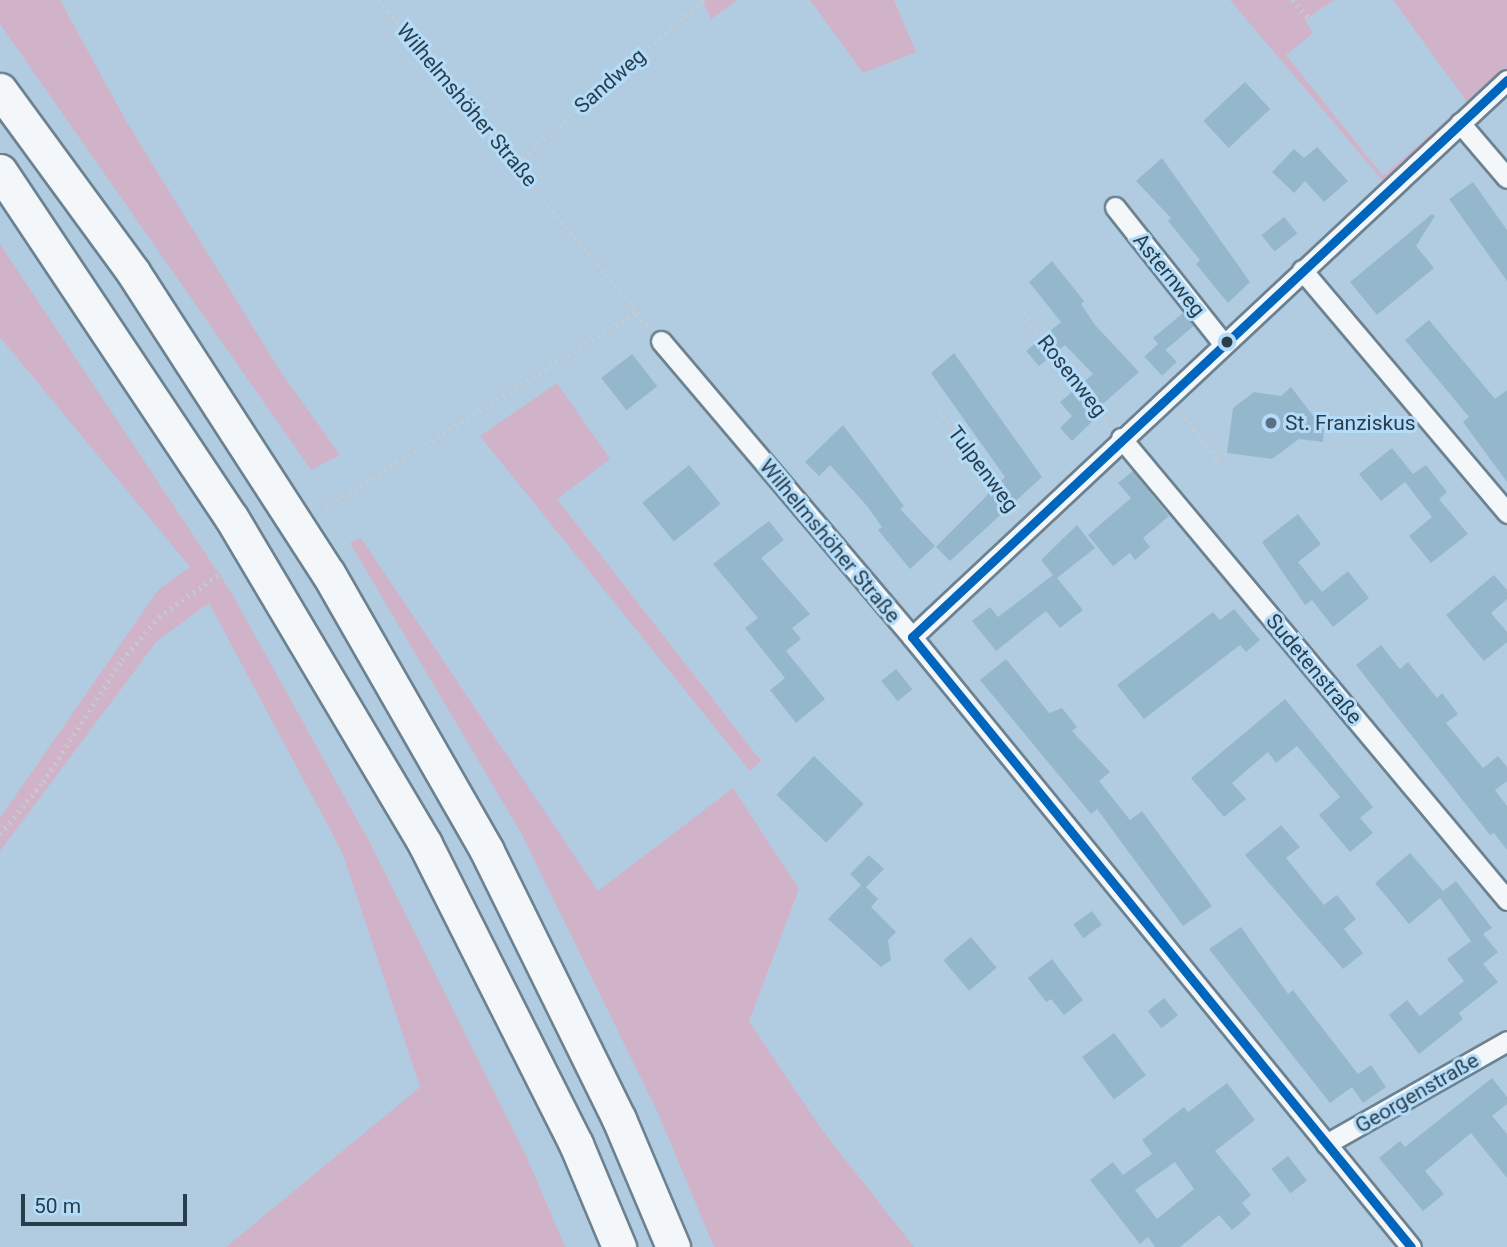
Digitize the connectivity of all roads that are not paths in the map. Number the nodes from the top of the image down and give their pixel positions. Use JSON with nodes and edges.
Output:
{"nodes":[{"id":1,"x":1507,"y":80,"type":"edge"},
{"id":2,"x":0,"y":90,"type":"edge"},
{"id":3,"x":1460,"y":123,"type":"junction"},
{"id":4,"x":0,"y":172,"type":"edge"},
{"id":5,"x":1507,"y":178,"type":"edge"},
{"id":6,"x":1115,"y":207,"type":"dead end"},
{"id":7,"x":1302,"y":270,"type":"junction"},
{"id":8,"x":661,"y":341,"type":"road end"},
{"id":9,"x":1222,"y":342,"type":"junction"},
{"id":10,"x":1121,"y":438,"type":"junction"},
{"id":11,"x":1507,"y":513,"type":"edge"},
{"id":12,"x":912,"y":637,"type":"junction"},
{"id":13,"x":1507,"y":900,"type":"edge"},
{"id":14,"x":1507,"y":1041,"type":"edge"},
{"id":15,"x":1326,"y":1144,"type":"junction"},
{"id":16,"x":619,"y":1247,"type":"edge"},
{"id":17,"x":673,"y":1247,"type":"edge"},
{"id":18,"x":1411,"y":1247,"type":"edge"}],
"edges":[{"from":1,"to":3,"type":"street"},
{"from":2,"to":17,"type":"highway"},
{"from":3,"to":5,"type":"street"},
{"from":3,"to":7,"type":"street"},
{"from":4,"to":16,"type":"highway"},
{"from":6,"to":9,"type":"street","name":"Asternweg"},
{"from":7,"to":9,"type":"street"},
{"from":7,"to":11,"type":"street"},
{"from":8,"to":12,"type":"street","name":"Wilhelmshöher Straße"},
{"from":9,"to":10,"type":"street"},
{"from":10,"to":12,"type":"street"},
{"from":10,"to":13,"type":"street","name":"Sudetenstraße"},
{"from":12,"to":15,"type":"street","name":"Wilhelmshöher Straße"},
{"from":14,"to":15,"type":"street","name":"Georgenstraße"},
{"from":15,"to":18,"type":"street","name":"Wilhelmshöher Straße"}]}
